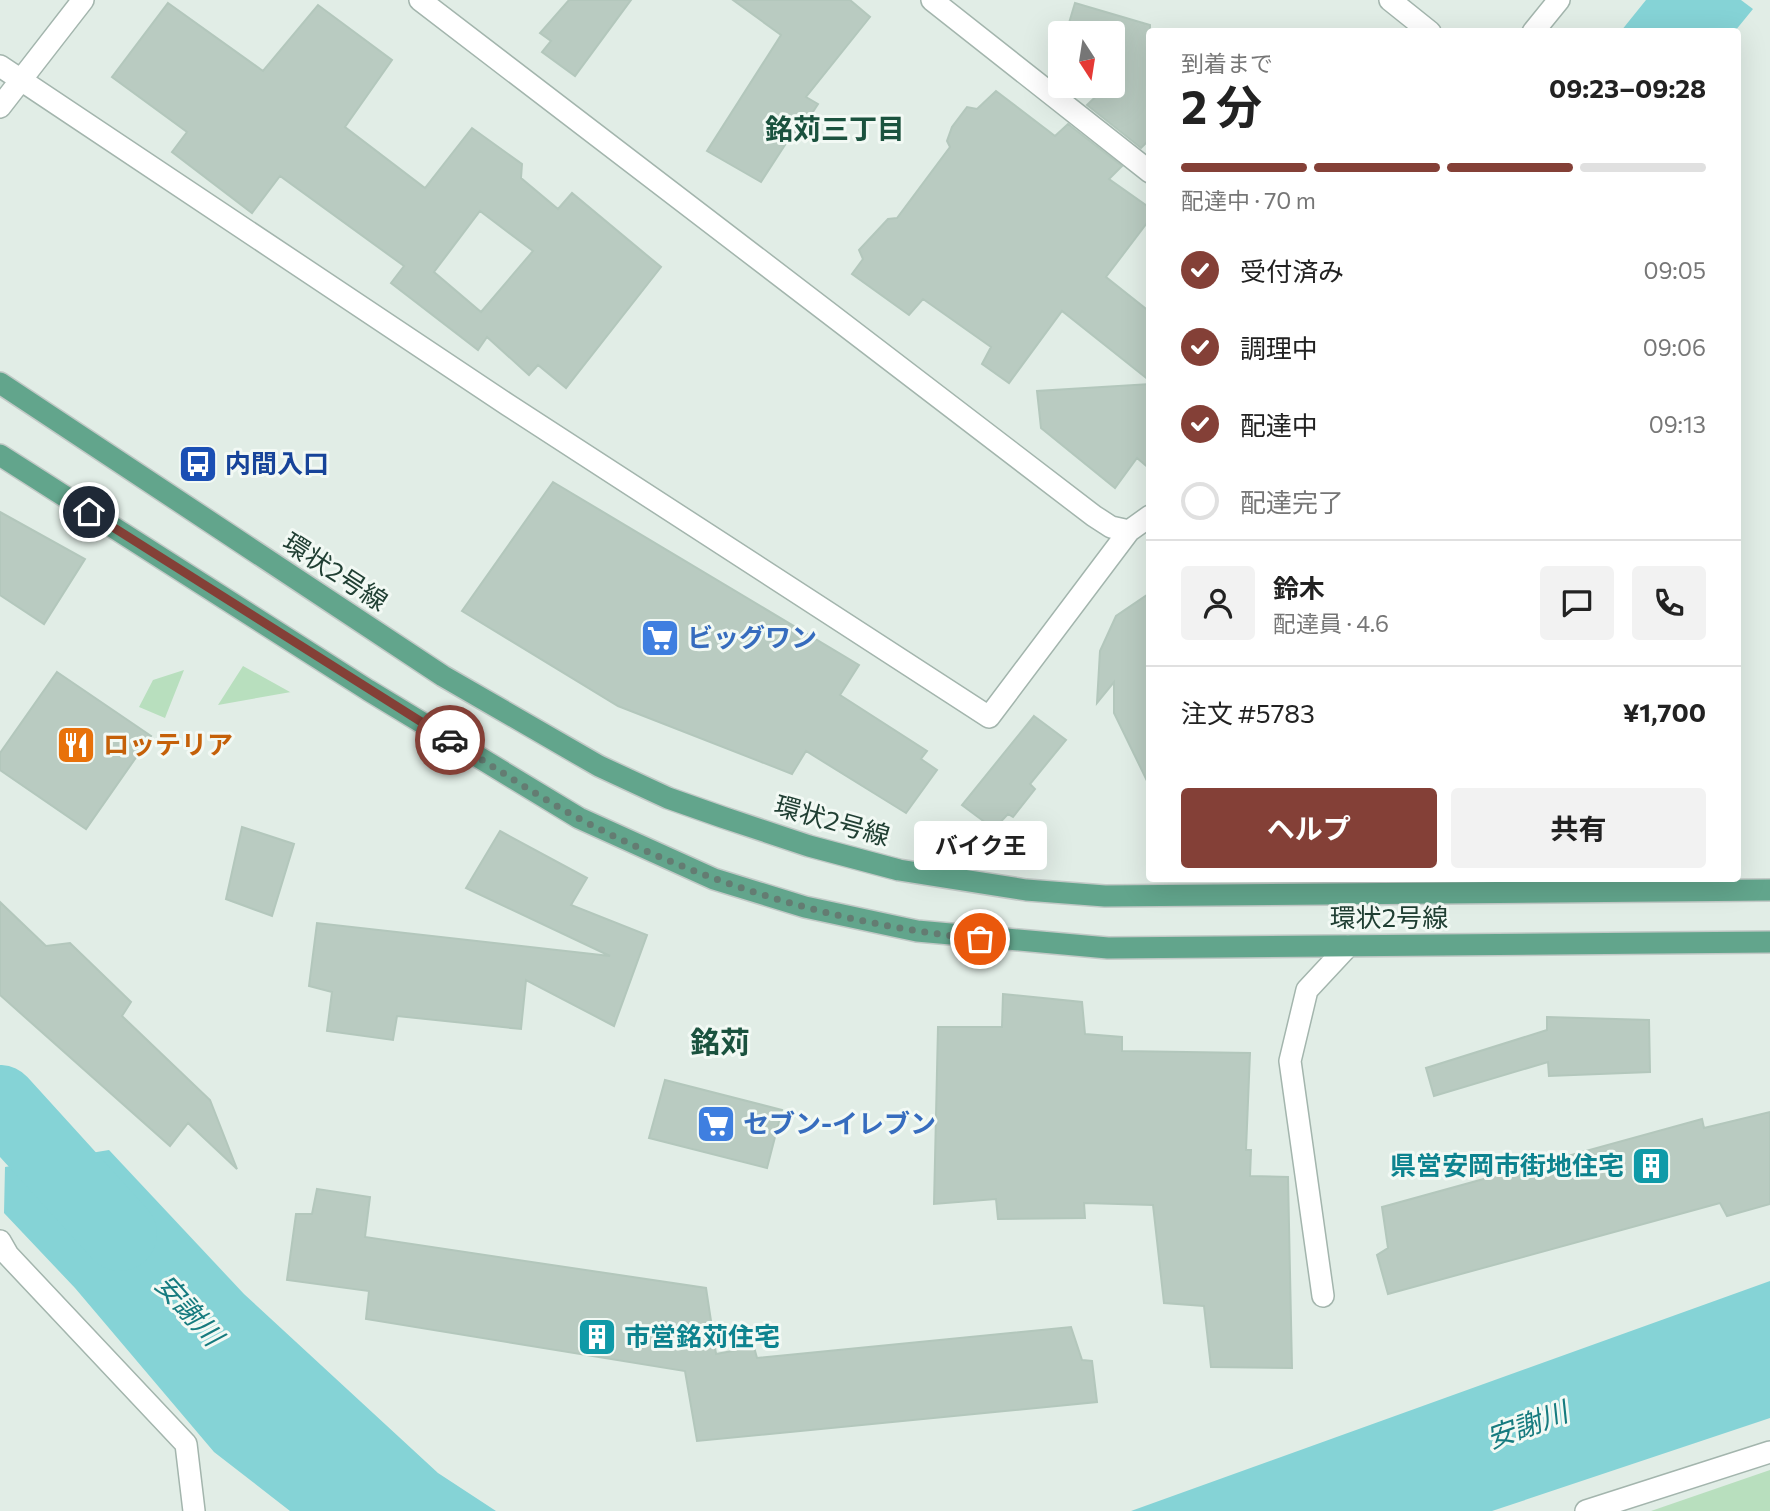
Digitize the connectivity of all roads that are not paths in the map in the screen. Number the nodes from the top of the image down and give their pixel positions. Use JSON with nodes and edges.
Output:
{"nodes":[{"id":1,"x":83,"y":0,"type":"edge"},
{"id":2,"x":421,"y":0,"type":"edge"},
{"id":3,"x":932,"y":0,"type":"edge"},
{"id":4,"x":1390,"y":0,"type":"edge"},
{"id":5,"x":1559,"y":0,"type":"edge"},
{"id":6,"x":1425,"y":28,"type":"edge"},
{"id":7,"x":1536,"y":28,"type":"edge"},
{"id":8,"x":0,"y":66,"type":"edge"},
{"id":9,"x":21,"y":80,"type":"junction"},
{"id":10,"x":0,"y":107,"type":"edge"},
{"id":11,"x":1146,"y":169,"type":"edge"},
{"id":12,"x":0,"y":383,"type":"edge"},
{"id":13,"x":0,"y":455,"type":"edge"},
{"id":14,"x":1146,"y":519,"type":"edge"},
{"id":15,"x":1129,"y":530,"type":"junction"},
{"id":16,"x":1770,"y":890,"type":"edge"},
{"id":17,"x":1770,"y":942,"type":"edge"},
{"id":18,"x":1348,"y":946,"type":"junction"},
{"id":19,"x":0,"y":1241,"type":"edge"},
{"id":20,"x":1323,"y":1296,"type":"dead end"},
{"id":21,"x":1770,"y":1452,"type":"edge"},
{"id":22,"x":194,"y":1511,"type":"edge"},
{"id":23,"x":1586,"y":1511,"type":"edge"}],
"edges":[{"from":1,"to":9,"type":"street"},
{"from":2,"to":15,"type":"street"},
{"from":3,"to":11,"type":"street"},
{"from":4,"to":6,"type":"street"},
{"from":5,"to":7,"type":"street"},
{"from":8,"to":9,"type":"street"},
{"from":9,"to":10,"type":"street"},
{"from":9,"to":15,"type":"street"},
{"from":12,"to":16,"type":"main road","name":"環状2号線"},
{"from":13,"to":18,"type":"main road","name":"環状2号線"},
{"from":14,"to":15,"type":"street"},
{"from":17,"to":18,"type":"main road","name":"環状2号線"},
{"from":18,"to":20,"type":"street"},
{"from":19,"to":22,"type":"street"},
{"from":21,"to":23,"type":"street"}]}
